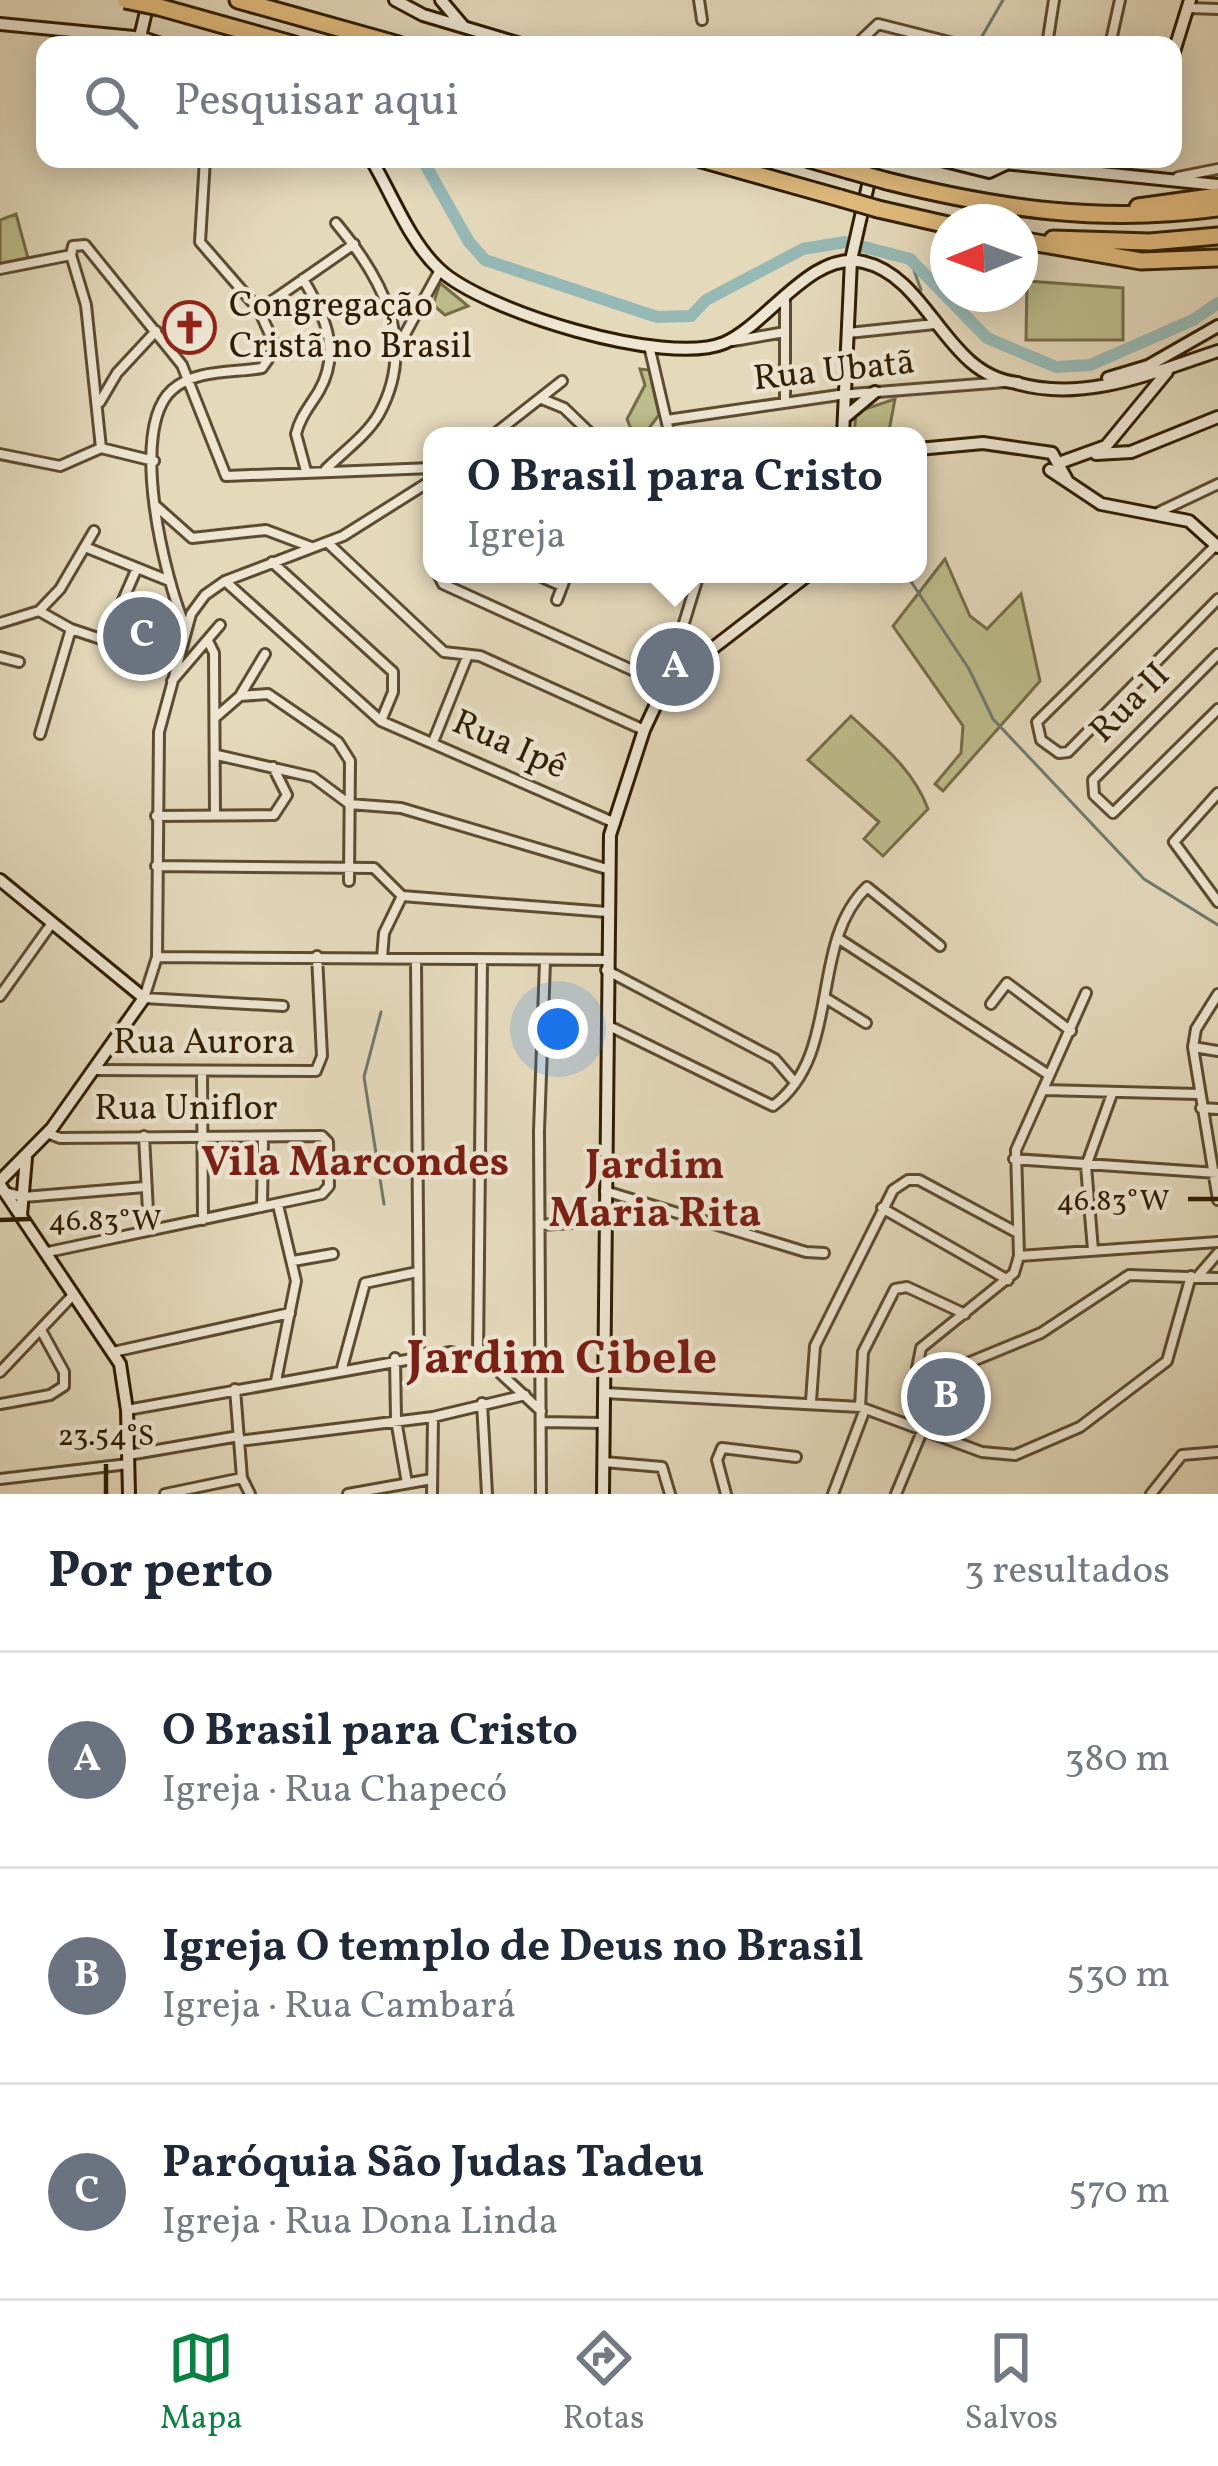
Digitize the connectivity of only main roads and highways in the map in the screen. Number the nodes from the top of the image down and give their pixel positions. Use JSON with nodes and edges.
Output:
{"nodes":[{"id":1,"x":125,"y":0,"type":"edge"},
{"id":2,"x":238,"y":0,"type":"edge"},
{"id":3,"x":395,"y":0,"type":"edge"},
{"id":4,"x":439,"y":0,"type":"edge"},
{"id":5,"x":150,"y":2,"type":"edge"},
{"id":6,"x":1189,"y":4,"type":"edge"},
{"id":7,"x":423,"y":15,"type":"junction"},
{"id":8,"x":0,"y":24,"type":"edge"},
{"id":9,"x":465,"y":28,"type":"junction"},
{"id":10,"x":84,"y":34,"type":"junction"},
{"id":11,"x":88,"y":36,"type":"edge"},
{"id":12,"x":97,"y":36,"type":"edge"},
{"id":13,"x":139,"y":36,"type":"edge"},
{"id":14,"x":265,"y":36,"type":"edge"},
{"id":15,"x":368,"y":36,"type":"edge"},
{"id":16,"x":493,"y":36,"type":"edge"},
{"id":17,"x":1179,"y":36,"type":"edge"},
{"id":18,"x":377,"y":168,"type":"edge"},
{"id":19,"x":732,"y":168,"type":"edge"},
{"id":20,"x":841,"y":168,"type":"edge"},
{"id":21,"x":873,"y":168,"type":"edge"},
{"id":22,"x":1058,"y":168,"type":"edge"},
{"id":23,"x":1218,"y":185,"type":"edge"},
{"id":24,"x":1218,"y":196,"type":"edge"},
{"id":25,"x":1218,"y":208,"type":"edge"},
{"id":26,"x":1066,"y":215,"type":"junction"},
{"id":27,"x":930,"y":221,"type":"edge"},
{"id":28,"x":1218,"y":236,"type":"edge"},
{"id":29,"x":1038,"y":239,"type":"edge"},
{"id":30,"x":1038,"y":241,"type":"edge"},
{"id":31,"x":852,"y":254,"type":"junction"},
{"id":32,"x":1218,"y":258,"type":"edge"},
{"id":33,"x":1218,"y":327,"type":"edge"},
{"id":34,"x":1218,"y":351,"type":"edge"},
{"id":35,"x":1180,"y":364,"type":"junction"},
{"id":36,"x":1152,"y":375,"type":"junction"},
{"id":37,"x":1103,"y":386,"type":"junction"},
{"id":38,"x":1046,"y":388,"type":"junction"},
{"id":39,"x":875,"y":392,"type":"road end"},
{"id":40,"x":1136,"y":405,"type":"junction"},
{"id":41,"x":1218,"y":417,"type":"edge"},
{"id":42,"x":845,"y":427,"type":"edge"},
{"id":43,"x":846,"y":427,"type":"edge"},
{"id":44,"x":1111,"y":440,"type":"junction"},
{"id":45,"x":1153,"y":443,"type":"junction"},
{"id":46,"x":927,"y":448,"type":"edge"},
{"id":47,"x":1093,"y":453,"type":"junction"},
{"id":48,"x":1052,"y":462,"type":"junction"},
{"id":49,"x":1217,"y":546,"type":"edge"},
{"id":50,"x":797,"y":583,"type":"edge"},
{"id":51,"x":0,"y":880,"type":"edge"},
{"id":52,"x":26,"y":1158,"type":"junction"},
{"id":53,"x":1,"y":1186,"type":"edge"},
{"id":54,"x":21,"y":1217,"type":"junction"},
{"id":55,"x":129,"y":1494,"type":"edge"},
{"id":56,"x":603,"y":1494,"type":"edge"}],
"edges":[{"from":1,"to":5,"type":"highway","bridge":true},
{"from":2,"to":15,"type":"highway"},
{"from":3,"to":7,"type":"main road"},
{"from":4,"to":7,"type":"main road"},
{"from":4,"to":9,"type":"main road"},
{"from":5,"to":13,"type":"main road"},
{"from":5,"to":14,"type":"highway"},
{"from":6,"to":17,"type":"main road"},
{"from":7,"to":9,"type":"main road"},
{"from":8,"to":10,"type":"main road"},
{"from":9,"to":16,"type":"main road"},
{"from":10,"to":11,"type":"main road"},
{"from":10,"to":12,"type":"main road"},
{"from":18,"to":31,"type":"main road"},
{"from":19,"to":27,"type":"highway","bridge":true},
{"from":20,"to":26,"type":"highway","bridge":true},
{"from":21,"to":31,"type":"main road"},
{"from":22,"to":23,"type":"main road"},
{"from":24,"to":26,"type":"highway"},
{"from":25,"to":26,"type":"highway"},
{"from":28,"to":29,"type":"highway"},
{"from":30,"to":32,"type":"highway"},
{"from":31,"to":38,"type":"main road"},
{"from":31,"to":42,"type":"main road"},
{"from":33,"to":36,"type":"main road"},
{"from":33,"to":38,"type":"main road"},
{"from":34,"to":35,"type":"main road"},
{"from":35,"to":36,"type":"main road"},
{"from":35,"to":40,"type":"main road"},
{"from":36,"to":37,"type":"main road"},
{"from":36,"to":40,"type":"main road"},
{"from":37,"to":38,"type":"main road"},
{"from":37,"to":40,"type":"main road"},
{"from":39,"to":43,"type":"main road"},
{"from":40,"to":44,"type":"main road"},
{"from":41,"to":45,"type":"main road"},
{"from":44,"to":45,"type":"main road"},
{"from":44,"to":47,"type":"main road"},
{"from":45,"to":47,"type":"main road"},
{"from":46,"to":48,"type":"main road"},
{"from":47,"to":48,"type":"main road"},
{"from":48,"to":49,"type":"main road"},
{"from":50,"to":56,"type":"main road"},
{"from":51,"to":52,"type":"main road"},
{"from":52,"to":53,"type":"main road"},
{"from":52,"to":54,"type":"main road"},
{"from":53,"to":54,"type":"main road"},
{"from":54,"to":55,"type":"main road"}]}
